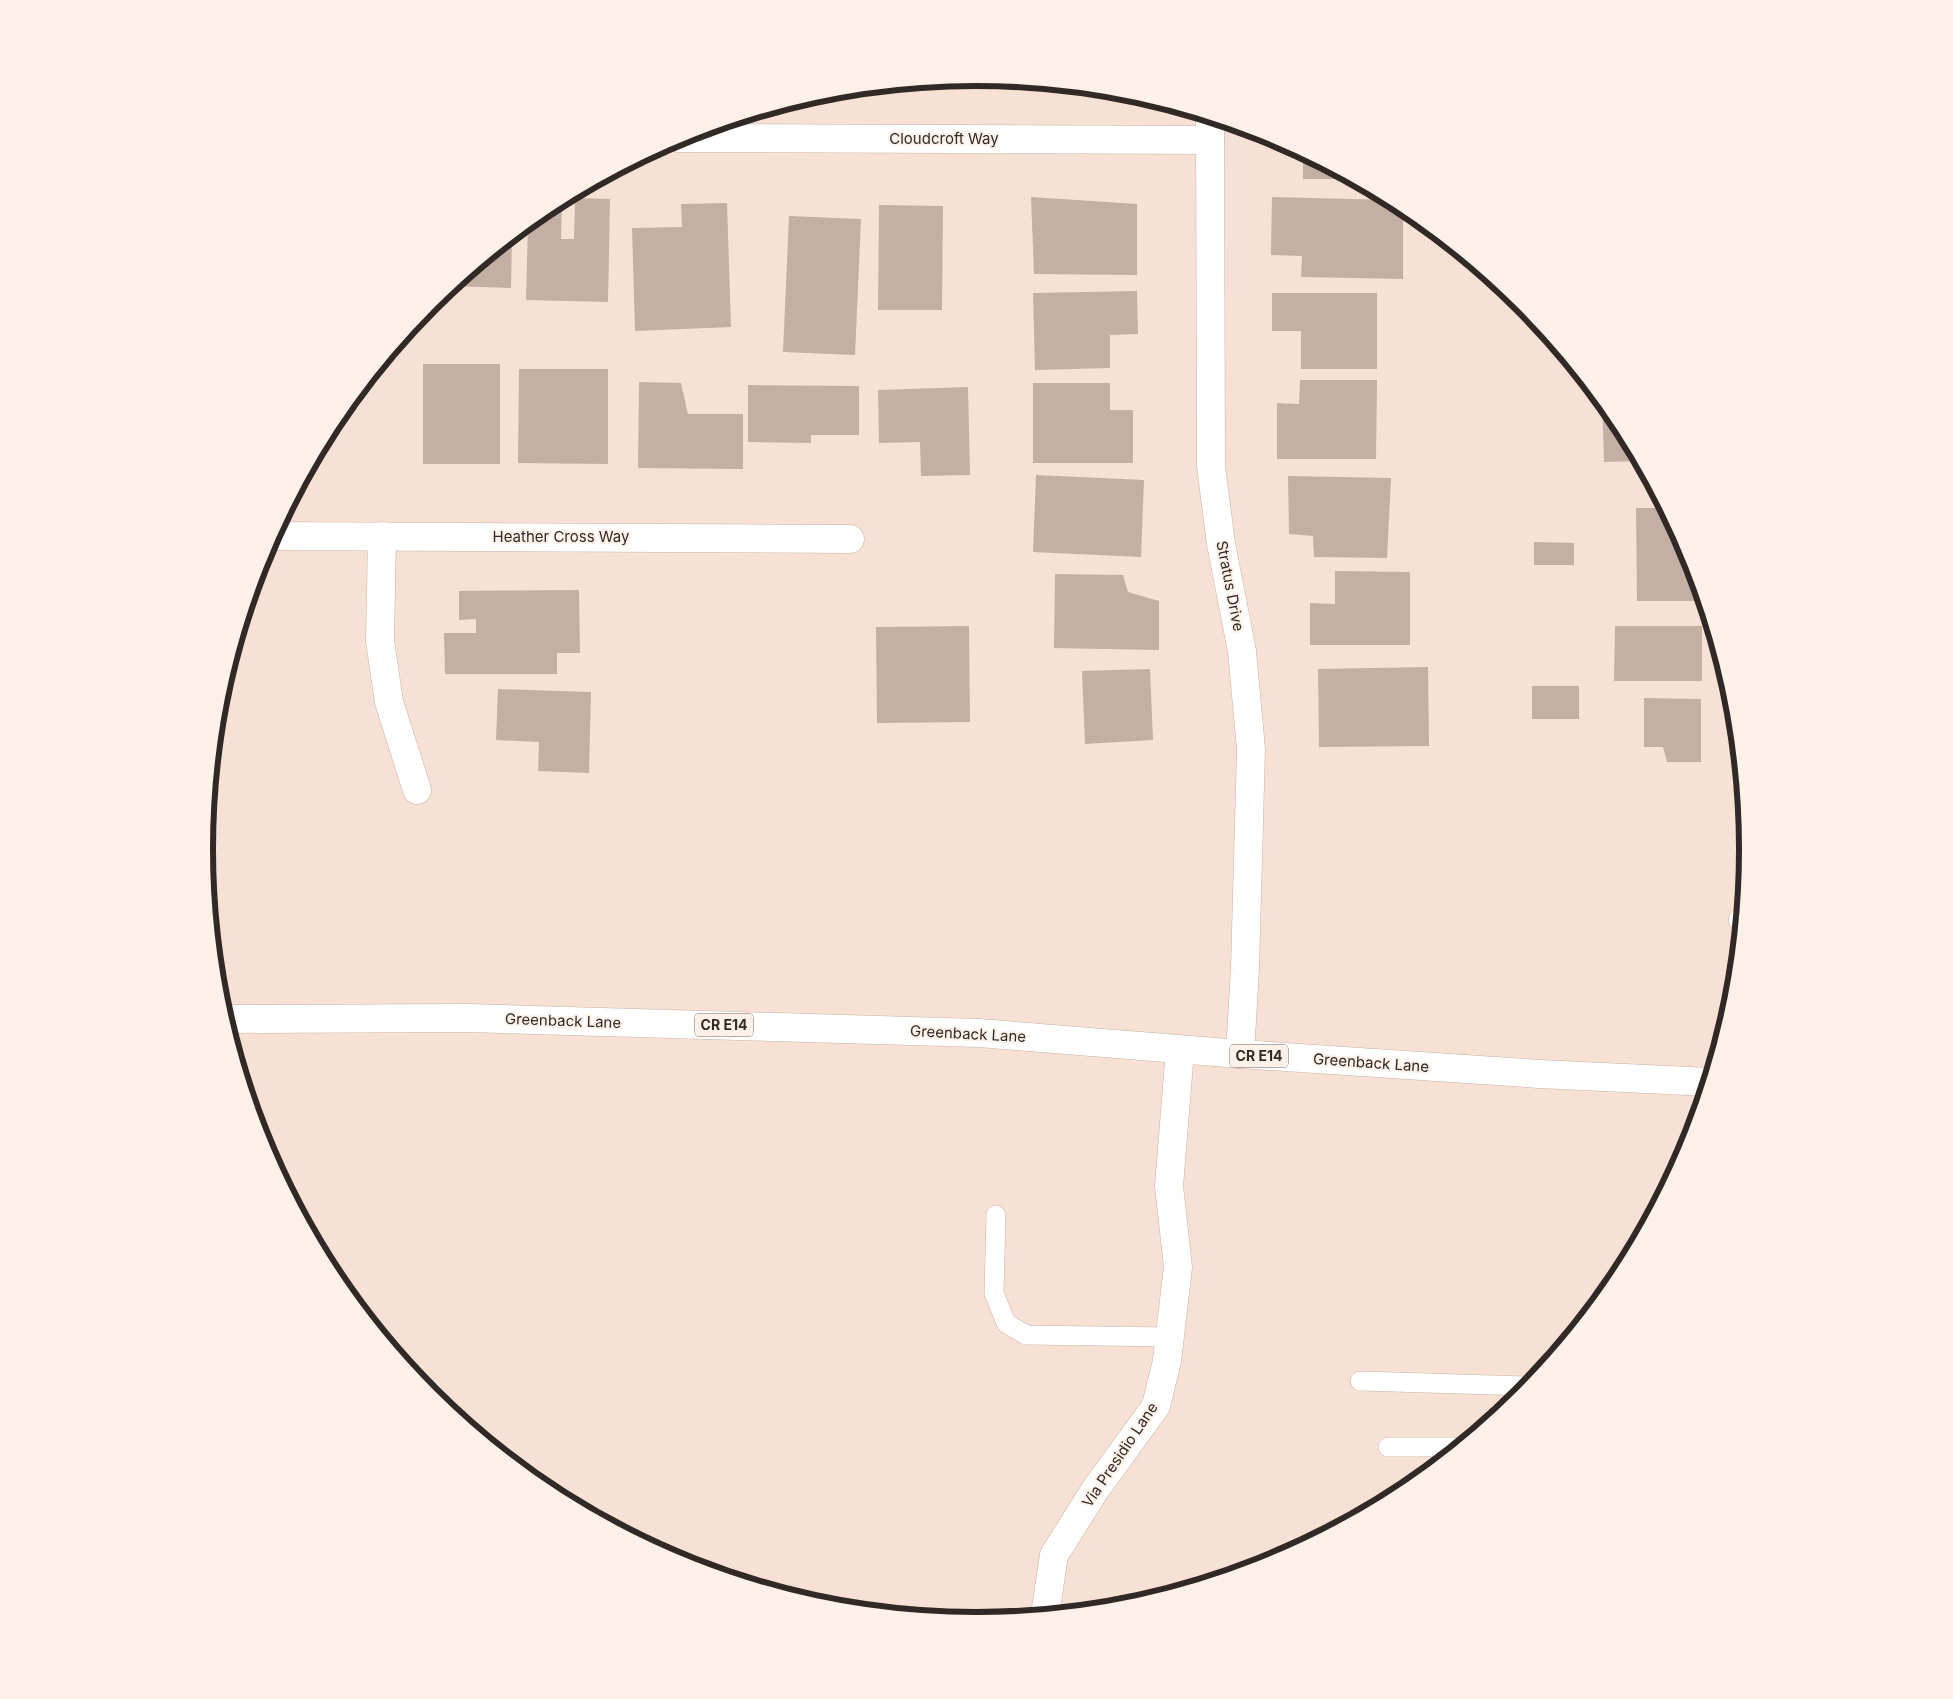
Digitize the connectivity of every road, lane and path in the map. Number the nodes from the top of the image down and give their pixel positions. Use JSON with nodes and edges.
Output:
{"nodes":[{"id":1,"x":1210,"y":129,"type":"edge"},
{"id":2,"x":702,"y":138,"type":"edge"},
{"id":3,"x":281,"y":536,"type":"edge"},
{"id":4,"x":382,"y":536,"type":"junction"},
{"id":5,"x":850,"y":539,"type":"dead end"},
{"id":6,"x":417,"y":790,"type":"dead end"},
{"id":7,"x":233,"y":1019,"type":"edge"},
{"id":8,"x":1180,"y":1050,"type":"junction"},
{"id":9,"x":1240,"y":1054,"type":"junction"},
{"id":10,"x":1703,"y":1082,"type":"edge"},
{"id":11,"x":996,"y":1215,"type":"dead end"},
{"id":12,"x":1170,"y":1337,"type":"junction"},
{"id":13,"x":1360,"y":1381,"type":"dead end"},
{"id":14,"x":1519,"y":1386,"type":"edge"},
{"id":15,"x":1388,"y":1447,"type":"dead end"},
{"id":16,"x":1451,"y":1447,"type":"edge"},
{"id":17,"x":1046,"y":1609,"type":"edge"}],
"edges":[{"from":1,"to":2,"type":"street","name":"Cloudcroft Way"},
{"from":1,"to":9,"type":"street","name":"Stratus Drive"},
{"from":3,"to":4,"type":"street","name":"Heather Cross Way"},
{"from":4,"to":5,"type":"street","name":"Heather Cross Way"},
{"from":4,"to":6,"type":"street"},
{"from":7,"to":8,"type":"street","name":"Greenback Lane","number":"CR E14"},
{"from":8,"to":9,"type":"street","name":"Greenback Lane","number":"CR E14"},
{"from":8,"to":12,"type":"street","name":"Via Presidio Lane"},
{"from":9,"to":10,"type":"street","name":"Greenback Lane","number":"CR E14"},
{"from":11,"to":12,"type":"lane"},
{"from":12,"to":17,"type":"street","name":"Via Presidio Lane"},
{"from":13,"to":14,"type":"lane"},
{"from":15,"to":16,"type":"lane"}]}
